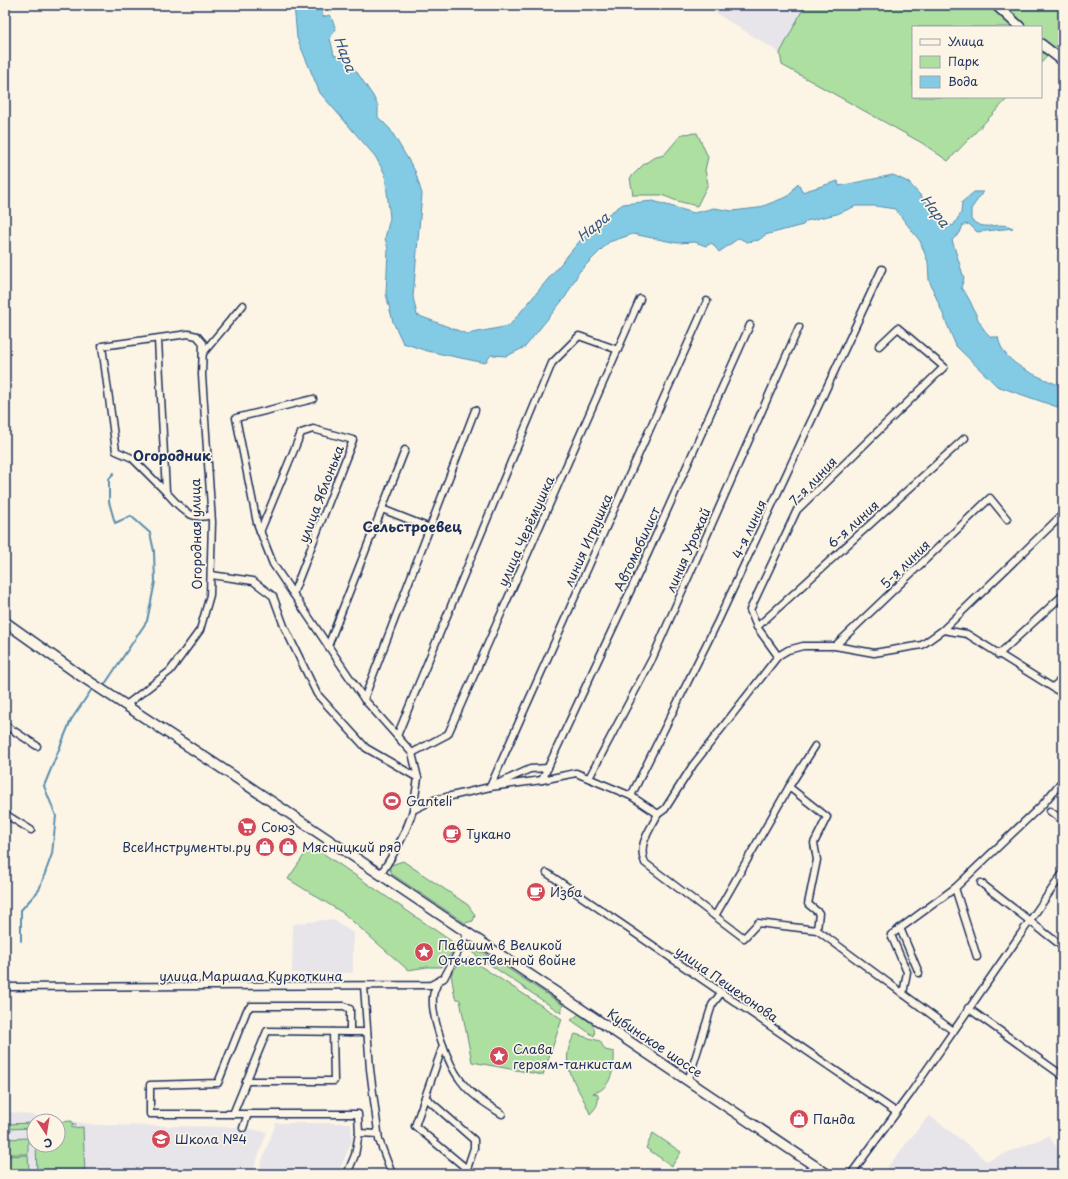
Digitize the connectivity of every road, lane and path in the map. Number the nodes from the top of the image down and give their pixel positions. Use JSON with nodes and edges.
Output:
{"nodes":[{"id":1,"x":996,"y":5,"type":"edge"},
{"id":2,"x":1019,"y":26,"type":"edge"},
{"id":3,"x":1042,"y":45,"type":"edge"},
{"id":4,"x":1063,"y":60,"type":"edge"},
{"id":5,"x":882,"y":269,"type":"dead end"},
{"id":6,"x":640,"y":299,"type":"dead end"},
{"id":7,"x":707,"y":301,"type":"dead end"},
{"id":8,"x":243,"y":305,"type":"dead end"},
{"id":9,"x":750,"y":325,"type":"dead end"},
{"id":10,"x":799,"y":327,"type":"dead end"},
{"id":11,"x":158,"y":340,"type":"junction"},
{"id":12,"x":879,"y":346,"type":"dead end"},
{"id":13,"x":618,"y":350,"type":"junction"},
{"id":14,"x":203,"y":353,"type":"junction"},
{"id":15,"x":313,"y":400,"type":"dead end"},
{"id":16,"x":475,"y":410,"type":"dead end"},
{"id":17,"x":965,"y":438,"type":"dead end"},
{"id":18,"x":405,"y":450,"type":"dead end"},
{"id":19,"x":166,"y":492,"type":"junction"},
{"id":20,"x":382,"y":509,"type":"junction"},
{"id":21,"x":211,"y":515,"type":"junction"},
{"id":22,"x":1063,"y":516,"type":"edge"},
{"id":23,"x":1007,"y":519,"type":"dead end"},
{"id":24,"x":430,"y":528,"type":"junction"},
{"id":25,"x":260,"y":532,"type":"junction"},
{"id":26,"x":211,"y":575,"type":"junction"},
{"id":27,"x":293,"y":594,"type":"junction"},
{"id":28,"x":1063,"y":595,"type":"edge"},
{"id":29,"x":5,"y":622,"type":"edge"},
{"id":30,"x":757,"y":627,"type":"junction"},
{"id":31,"x":943,"y":630,"type":"junction"},
{"id":32,"x":328,"y":646,"type":"junction"},
{"id":33,"x":835,"y":646,"type":"junction"},
{"id":34,"x":998,"y":655,"type":"junction"},
{"id":35,"x":778,"y":656,"type":"junction"},
{"id":36,"x":1063,"y":678,"type":"edge"},
{"id":37,"x":1053,"y":687,"type":"junction"},
{"id":38,"x":1063,"y":694,"type":"edge"},
{"id":39,"x":364,"y":698,"type":"junction"},
{"id":40,"x":126,"y":704,"type":"junction"},
{"id":41,"x":5,"y":725,"type":"edge"},
{"id":42,"x":397,"y":736,"type":"junction"},
{"id":43,"x":37,"y":746,"type":"dead end"},
{"id":44,"x":815,"y":746,"type":"dead end"},
{"id":45,"x":412,"y":753,"type":"junction"},
{"id":46,"x":548,"y":768,"type":"junction"},
{"id":47,"x":418,"y":778,"type":"junction"},
{"id":48,"x":589,"y":778,"type":"junction"},
{"id":49,"x":542,"y":780,"type":"junction"},
{"id":50,"x":1063,"y":780,"type":"edge"},
{"id":51,"x":490,"y":787,"type":"junction"},
{"id":52,"x":788,"y":787,"type":"junction"},
{"id":53,"x":631,"y":796,"type":"junction"},
{"id":54,"x":413,"y":810,"type":"junction"},
{"id":55,"x":1050,"y":811,"type":"dead end"},
{"id":56,"x":5,"y":814,"type":"edge"},
{"id":57,"x":658,"y":814,"type":"junction"},
{"id":58,"x":1063,"y":821,"type":"edge"},
{"id":59,"x":31,"y":830,"type":"dead end"},
{"id":60,"x":547,"y":873,"type":"dead end"},
{"id":61,"x":1063,"y":873,"type":"edge"},
{"id":62,"x":380,"y":875,"type":"junction"},
{"id":63,"x":981,"y":883,"type":"dead end"},
{"id":64,"x":955,"y":888,"type":"junction"},
{"id":65,"x":715,"y":916,"type":"junction"},
{"id":66,"x":1029,"y":921,"type":"junction"},
{"id":67,"x":900,"y":928,"type":"junction"},
{"id":68,"x":817,"y":930,"type":"junction"},
{"id":69,"x":468,"y":933,"type":"junction"},
{"id":70,"x":1063,"y":947,"type":"edge"},
{"id":71,"x":977,"y":957,"type":"dead end"},
{"id":72,"x":918,"y":973,"type":"dead end"},
{"id":73,"x":438,"y":982,"type":"junction"},
{"id":74,"x":364,"y":986,"type":"junction"},
{"id":75,"x":5,"y":987,"type":"edge"},
{"id":76,"x":721,"y":993,"type":"junction"},
{"id":77,"x":903,"y":994,"type":"junction"},
{"id":78,"x":968,"y":1008,"type":"junction"},
{"id":79,"x":952,"y":1030,"type":"junction"},
{"id":80,"x":334,"y":1032,"type":"junction"},
{"id":81,"x":350,"y":1032,"type":"junction"},
{"id":82,"x":368,"y":1032,"type":"junction"},
{"id":83,"x":443,"y":1046,"type":"junction"},
{"id":84,"x":1063,"y":1076,"type":"edge"},
{"id":85,"x":246,"y":1080,"type":"junction"},
{"id":86,"x":688,"y":1081,"type":"junction"},
{"id":87,"x":425,"y":1097,"type":"junction"},
{"id":88,"x":896,"y":1112,"type":"junction"},
{"id":89,"x":233,"y":1114,"type":"junction"},
{"id":90,"x":248,"y":1114,"type":"junction"},
{"id":91,"x":502,"y":1114,"type":"dead end"},
{"id":92,"x":243,"y":1128,"type":"dead end"},
{"id":93,"x":359,"y":1133,"type":"junction"},
{"id":94,"x":378,"y":1134,"type":"junction"},
{"id":95,"x":466,"y":1172,"type":"edge"},
{"id":96,"x":347,"y":1174,"type":"edge"},
{"id":97,"x":392,"y":1174,"type":"edge"},
{"id":98,"x":827,"y":1174,"type":"edge"},
{"id":99,"x":851,"y":1174,"type":"edge"}],
"edges":[{"from":1,"to":2,"type":"main road"},
{"from":3,"to":4,"type":"main road"},
{"from":5,"to":53,"type":"street","name":"4-я линия"},
{"from":6,"to":13,"type":"street","name":"улица Черёмушка"},
{"from":7,"to":51,"type":"street","name":"линия Игрушка"},
{"from":8,"to":14,"type":"street"},
{"from":9,"to":46,"type":"street","name":"Автомобилист"},
{"from":10,"to":48,"type":"street","name":"линия Урожай"},
{"from":11,"to":14,"type":"street","name":"Огородная улица"},
{"from":11,"to":19,"type":"street"},
{"from":11,"to":19,"type":"street","name":"Огородная улица"},
{"from":12,"to":30,"type":"street","name":"7-я линия"},
{"from":13,"to":42,"type":"street"},
{"from":13,"to":45,"type":"street","name":"улица Черёмушка"},
{"from":14,"to":21,"type":"street","name":"Огородная улица"},
{"from":15,"to":25,"type":"street"},
{"from":16,"to":24,"type":"street"},
{"from":17,"to":30,"type":"street","name":"6-я линия"},
{"from":18,"to":20,"type":"street"},
{"from":19,"to":21,"type":"street"},
{"from":20,"to":24,"type":"street"},
{"from":20,"to":32,"type":"street"},
{"from":21,"to":26,"type":"street","name":"Огородная улица"},
{"from":22,"to":31,"type":"street"},
{"from":23,"to":33,"type":"street","name":"5-я линия"},
{"from":24,"to":39,"type":"street"},
{"from":25,"to":27,"type":"street"},
{"from":25,"to":27,"type":"street","name":"улица Яблонька"},
{"from":26,"to":40,"type":"street","name":"Огородная улица"},
{"from":26,"to":47,"type":"street"},
{"from":27,"to":32,"type":"street"},
{"from":28,"to":34,"type":"street"},
{"from":29,"to":40,"type":"main road"},
{"from":30,"to":35,"type":"street","name":"7-я линия"},
{"from":31,"to":33,"type":"street"},
{"from":31,"to":34,"type":"street"},
{"from":32,"to":39,"type":"street"},
{"from":33,"to":35,"type":"street"},
{"from":34,"to":37,"type":"street"},
{"from":35,"to":57,"type":"street"},
{"from":36,"to":37,"type":"street"},
{"from":37,"to":38,"type":"street"},
{"from":39,"to":42,"type":"street"},
{"from":40,"to":62,"type":"main road"},
{"from":41,"to":43,"type":"street"},
{"from":42,"to":45,"type":"street"},
{"from":44,"to":52,"type":"street"},
{"from":45,"to":47,"type":"street"},
{"from":46,"to":49,"type":"street","name":"Автомобилист"},
{"from":46,"to":51,"type":"street"},
{"from":47,"to":54,"type":"street"},
{"from":48,"to":49,"type":"street"},
{"from":48,"to":53,"type":"street"},
{"from":49,"to":51,"type":"street"},
{"from":50,"to":64,"type":"street"},
{"from":51,"to":54,"type":"street"},
{"from":52,"to":65,"type":"street"},
{"from":52,"to":68,"type":"street"},
{"from":53,"to":57,"type":"street"},
{"from":54,"to":62,"type":"street"},
{"from":55,"to":58,"type":"street"},
{"from":56,"to":59,"type":"street"},
{"from":57,"to":65,"type":"street"},
{"from":60,"to":76,"type":"street","name":"улица Пешехонова"},
{"from":61,"to":66,"type":"street"},
{"from":62,"to":69,"type":"main road"},
{"from":63,"to":66,"type":"street"},
{"from":64,"to":67,"type":"street"},
{"from":64,"to":71,"type":"street"},
{"from":65,"to":68,"type":"street"},
{"from":66,"to":70,"type":"street"},
{"from":66,"to":78,"type":"street"},
{"from":67,"to":72,"type":"street"},
{"from":67,"to":77,"type":"street"},
{"from":68,"to":77,"type":"street"},
{"from":69,"to":73,"type":"street"},
{"from":69,"to":86,"type":"main road","name":"Кубинское шоссе"},
{"from":73,"to":74,"type":"street","name":"улица Маршала Куркоткина"},
{"from":73,"to":83,"type":"street"},
{"from":74,"to":75,"type":"street","name":"улица Маршала Куркоткина"},
{"from":74,"to":82,"type":"street"},
{"from":76,"to":86,"type":"street"},
{"from":76,"to":88,"type":"street","name":"улица Пешехонова"},
{"from":77,"to":79,"type":"street"},
{"from":78,"to":79,"type":"street"},
{"from":78,"to":84,"type":"street"},
{"from":79,"to":88,"type":"street"},
{"from":80,"to":81,"type":"street"},
{"from":80,"to":85,"type":"street"},
{"from":80,"to":85,"type":"street"},
{"from":81,"to":82,"type":"street"},
{"from":81,"to":89,"type":"street"},
{"from":82,"to":94,"type":"street"},
{"from":83,"to":87,"type":"street"},
{"from":83,"to":91,"type":"street"},
{"from":85,"to":89,"type":"street"},
{"from":86,"to":98,"type":"main road","name":"Кубинское шоссе"},
{"from":87,"to":95,"type":"street"},
{"from":87,"to":95,"type":"street"},
{"from":88,"to":99,"type":"street"},
{"from":89,"to":90,"type":"street"},
{"from":90,"to":92,"type":"street"},
{"from":90,"to":93,"type":"street"},
{"from":93,"to":94,"type":"street"},
{"from":93,"to":96,"type":"street"},
{"from":94,"to":97,"type":"street"}]}
